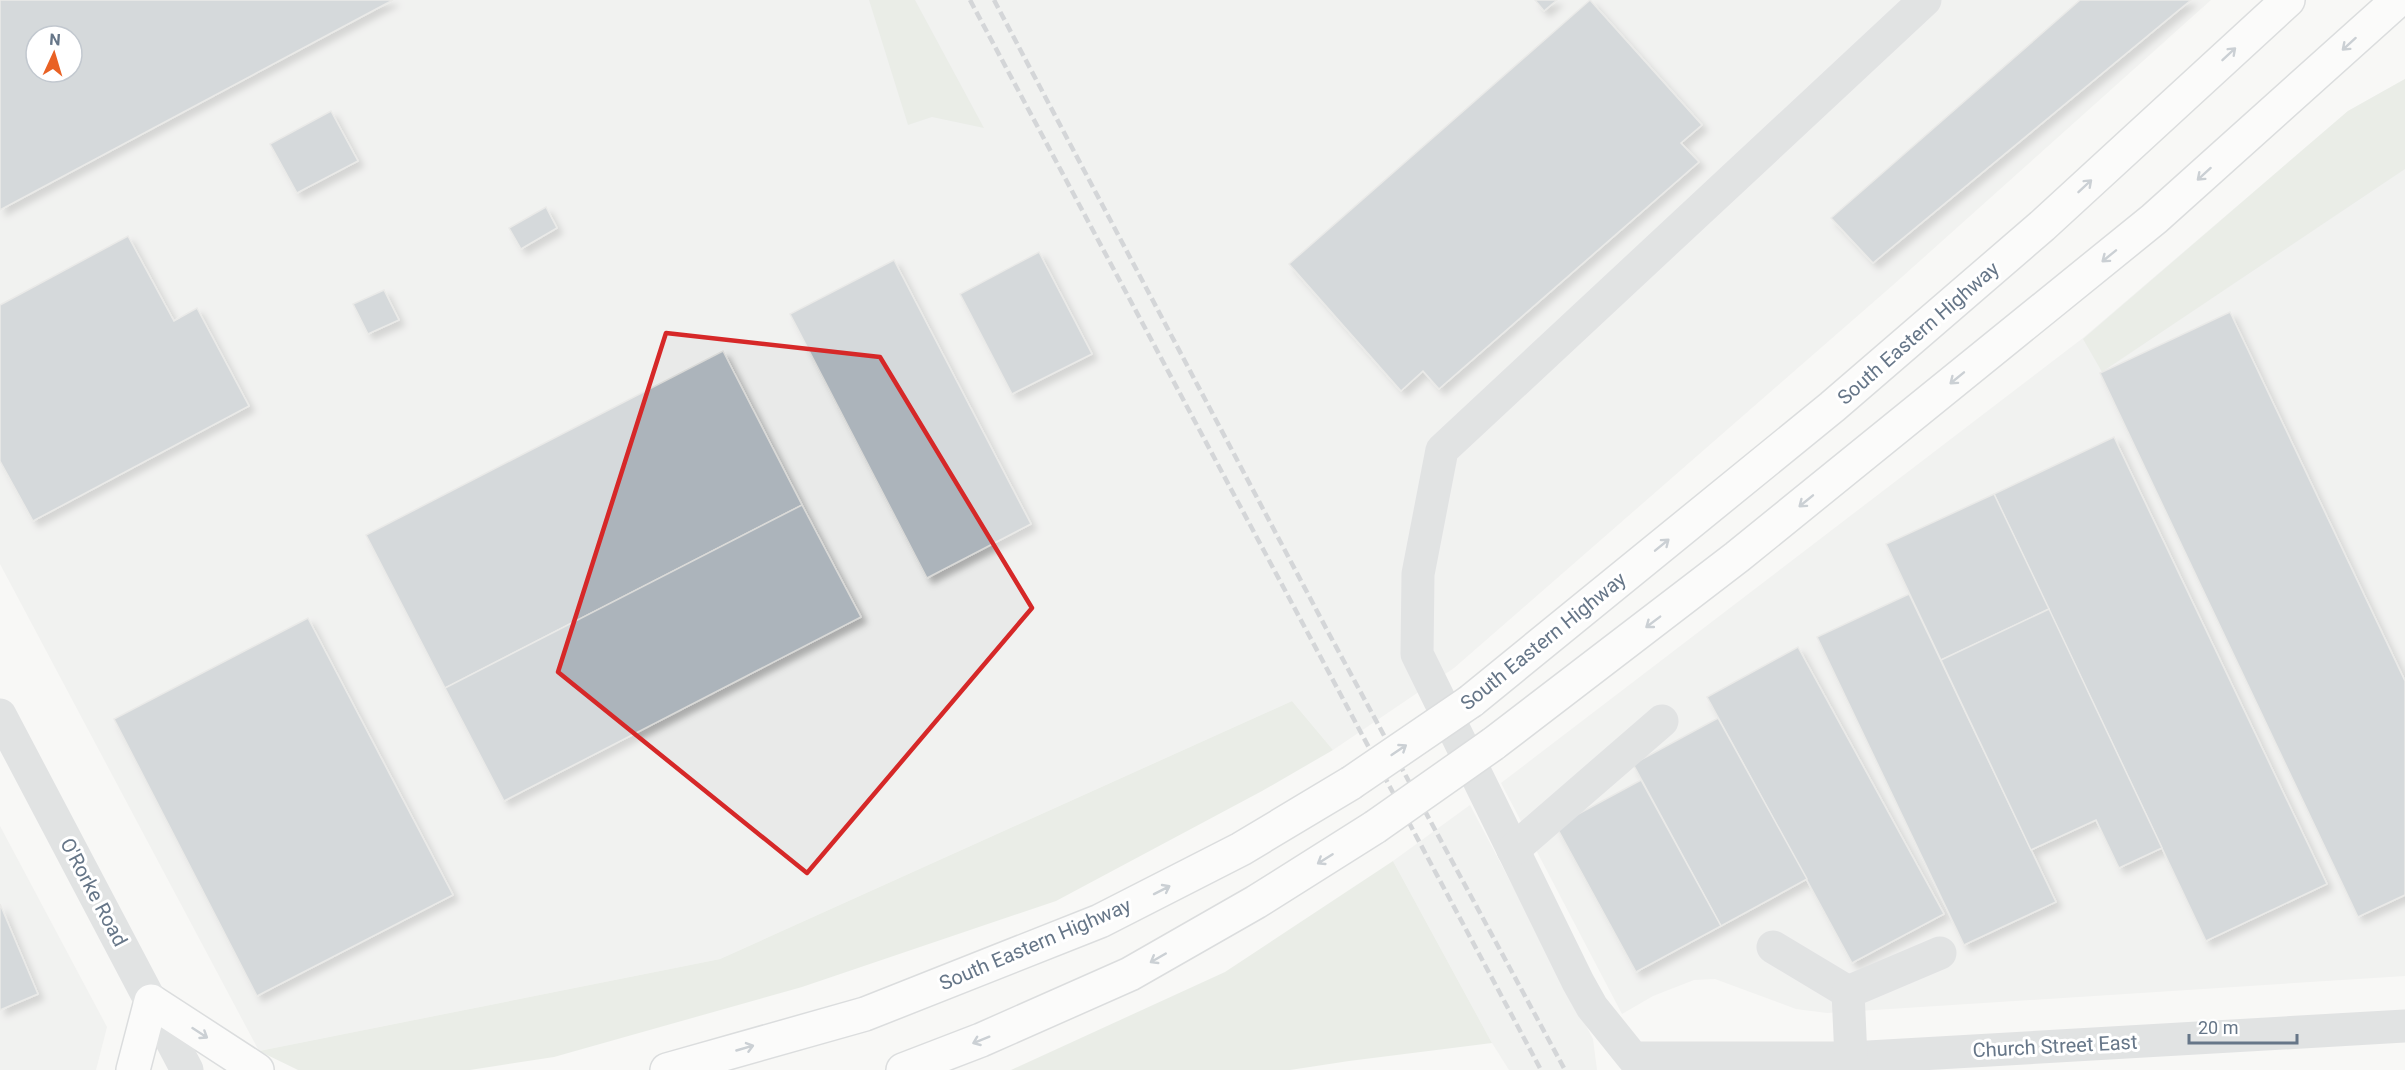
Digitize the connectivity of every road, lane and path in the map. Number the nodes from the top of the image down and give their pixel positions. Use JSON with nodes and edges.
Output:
{"nodes":[{"id":1,"x":1925,"y":0,"type":"edge"},
{"id":2,"x":2288,"y":0,"type":"edge"},
{"id":3,"x":2399,"y":5,"type":"edge"},
{"id":4,"x":0,"y":715,"type":"edge"},
{"id":5,"x":1662,"y":721,"type":"dead end"},
{"id":6,"x":1513,"y":850,"type":"junction"},
{"id":7,"x":1773,"y":947,"type":"dead end"},
{"id":8,"x":1940,"y":953,"type":"dead end"},
{"id":9,"x":1848,"y":992,"type":"junction"},
{"id":10,"x":151,"y":1001,"type":"junction"},
{"id":11,"x":2402,"y":1032,"type":"edge"},
{"id":12,"x":1851,"y":1058,"type":"junction"},
{"id":13,"x":133,"y":1070,"type":"edge"},
{"id":14,"x":187,"y":1070,"type":"edge"},
{"id":15,"x":257,"y":1070,"type":"edge"},
{"id":16,"x":667,"y":1070,"type":"edge"},
{"id":17,"x":903,"y":1070,"type":"edge"}],
"edges":[{"from":1,"to":6,"type":"street","name":"Church Street East"},
{"from":16,"to":2,"type":"main road","name":"South Eastern Highway","one_way":true,"bridge":true},
{"from":3,"to":17,"type":"main road","one_way":true,"bridge":true},
{"from":4,"to":10,"type":"street","name":"O'Rorke Road"},
{"from":5,"to":6,"type":"street"},
{"from":6,"to":12,"type":"street","name":"Church Street East"},
{"from":7,"to":9,"type":"street"},
{"from":8,"to":9,"type":"street"},
{"from":9,"to":12,"type":"street"},
{"from":10,"to":13,"type":"main road"},
{"from":10,"to":14,"type":"street","name":"O'Rorke Road"},
{"from":10,"to":15,"type":"main road","one_way":true},
{"from":11,"to":12,"type":"street","name":"Church Street East"}]}
